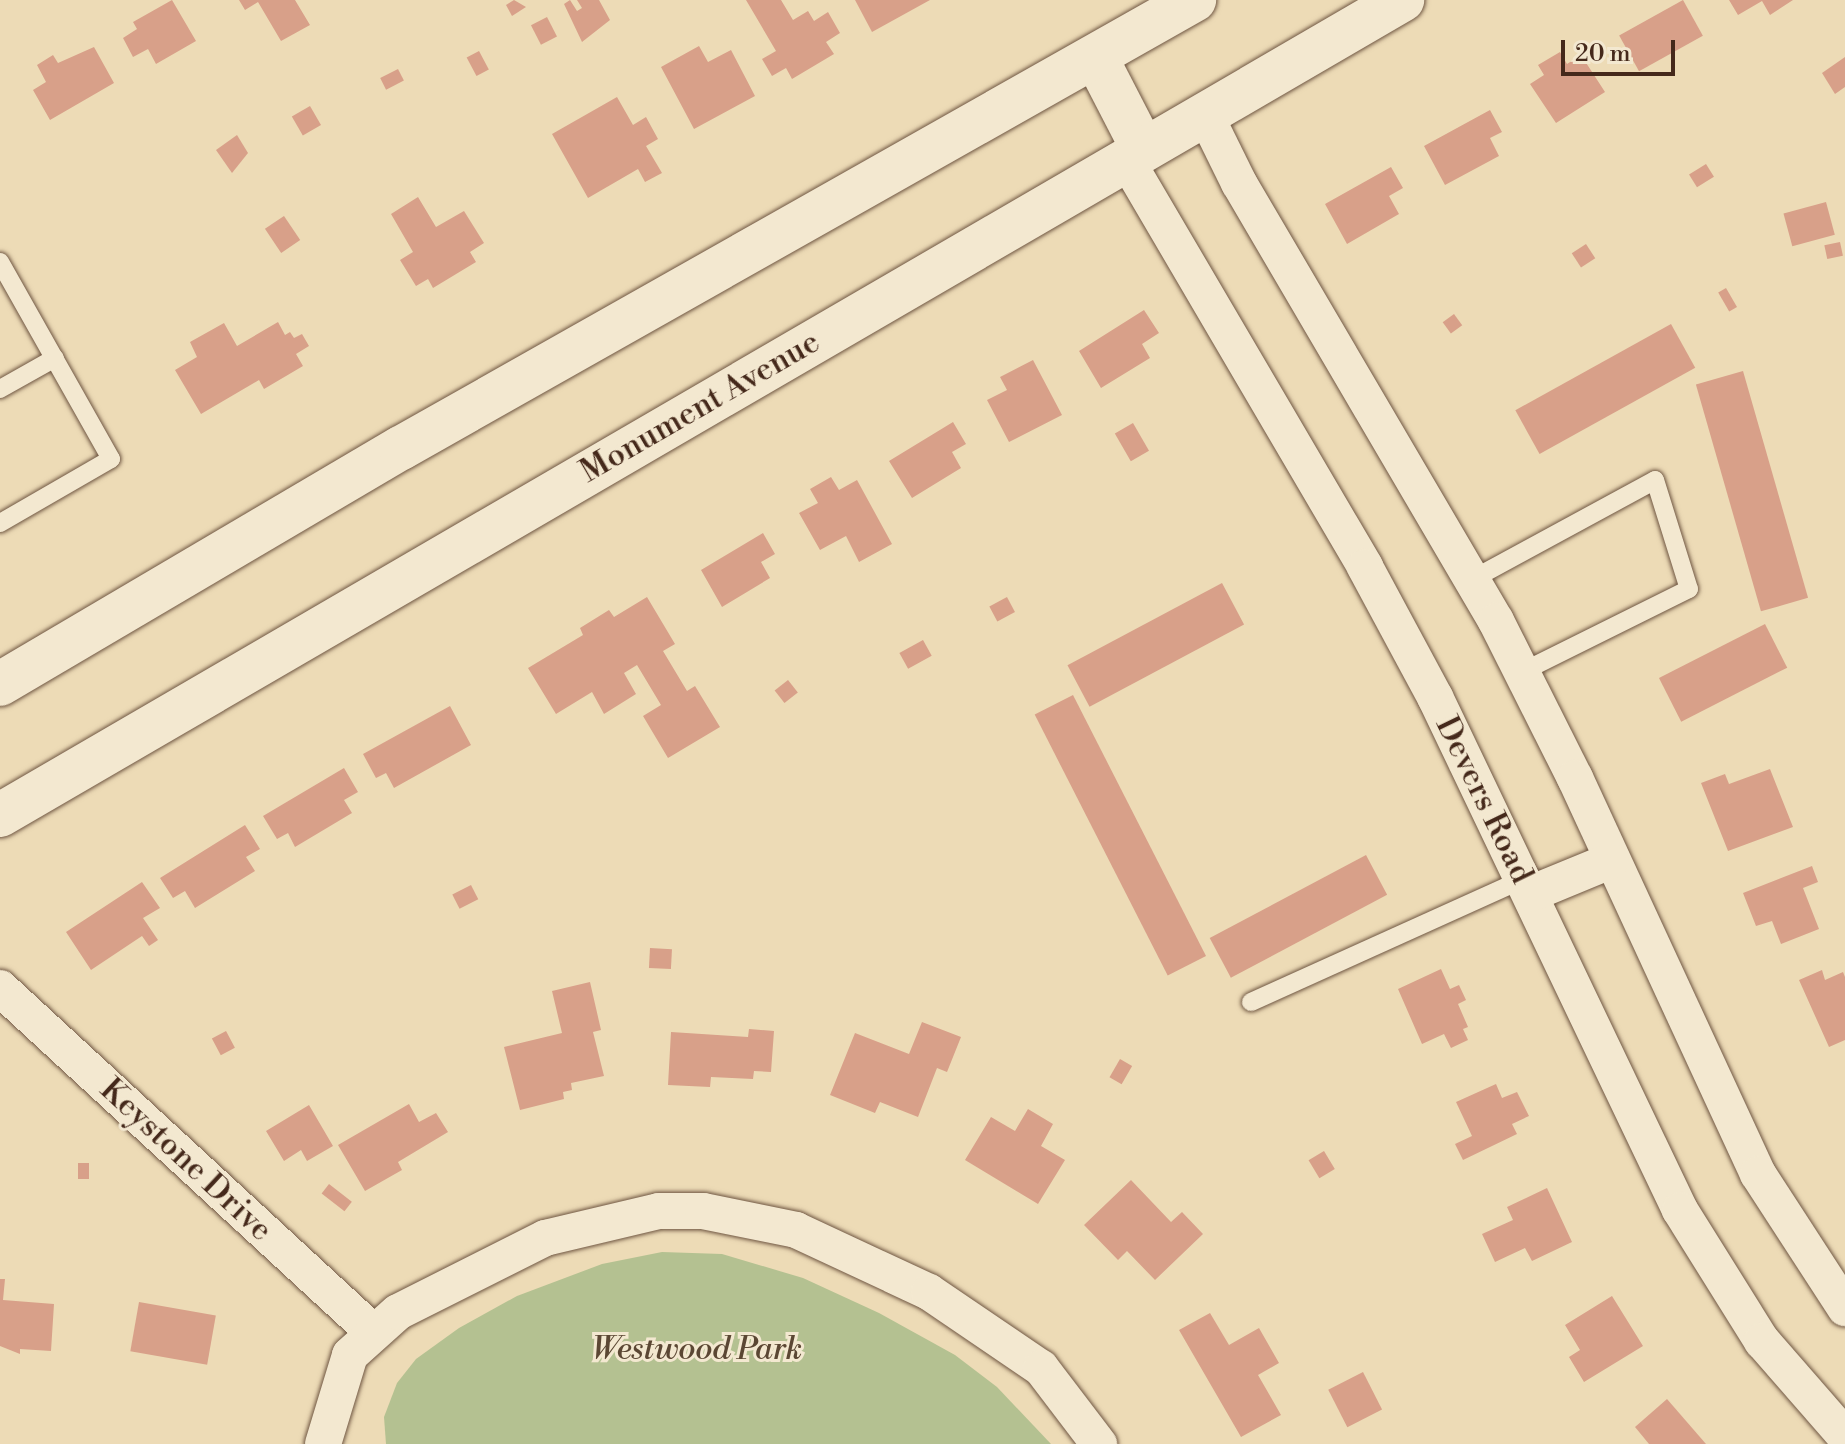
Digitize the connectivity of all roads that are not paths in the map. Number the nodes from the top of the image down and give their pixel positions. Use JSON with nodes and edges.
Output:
{"nodes":[{"id":1,"x":1194,"y":0,"type":"edge"},
{"id":2,"x":1402,"y":0,"type":"edge"},
{"id":3,"x":1096,"y":58,"type":"junction"},
{"id":4,"x":1205,"y":114,"type":"junction"},
{"id":5,"x":1134,"y":154,"type":"junction"},
{"id":6,"x":0,"y":262,"type":"edge"},
{"id":7,"x":55,"y":358,"type":"junction"},
{"id":8,"x":0,"y":389,"type":"edge"},
{"id":9,"x":0,"y":523,"type":"edge"},
{"id":10,"x":1473,"y":579,"type":"junction"},
{"id":11,"x":1522,"y":672,"type":"junction"},
{"id":12,"x":0,"y":684,"type":"edge"},
{"id":13,"x":0,"y":815,"type":"edge"},
{"id":14,"x":1610,"y":861,"type":"junction"},
{"id":15,"x":1526,"y":887,"type":"junction"},
{"id":16,"x":0,"y":988,"type":"edge"},
{"id":17,"x":1251,"y":1002,"type":"dead end"},
{"id":18,"x":1845,"y":1308,"type":"edge"},
{"id":19,"x":372,"y":1331,"type":"junction"},
{"id":20,"x":1845,"y":1436,"type":"edge"},
{"id":21,"x":323,"y":1444,"type":"edge"},
{"id":22,"x":1099,"y":1444,"type":"edge"}],
"edges":[{"from":1,"to":3,"type":"street"},
{"from":2,"to":4,"type":"street","name":"Monument Avenue"},
{"from":3,"to":5,"type":"street"},
{"from":3,"to":12,"type":"street"},
{"from":4,"to":5,"type":"street","name":"Monument Avenue"},
{"from":4,"to":10,"type":"street"},
{"from":5,"to":13,"type":"street","name":"Monument Avenue"},
{"from":5,"to":15,"type":"street","name":"Devers Road"},
{"from":6,"to":7,"type":"lane"},
{"from":7,"to":8,"type":"lane"},
{"from":7,"to":9,"type":"lane"},
{"from":10,"to":11,"type":"street"},
{"from":10,"to":11,"type":"lane"},
{"from":11,"to":14,"type":"street"},
{"from":14,"to":15,"type":"street"},
{"from":14,"to":18,"type":"street"},
{"from":15,"to":17,"type":"lane"},
{"from":15,"to":20,"type":"street","name":"Devers Road"},
{"from":16,"to":19,"type":"street","name":"Keystone Drive"},
{"from":19,"to":21,"type":"street"},
{"from":19,"to":22,"type":"street"}]}
